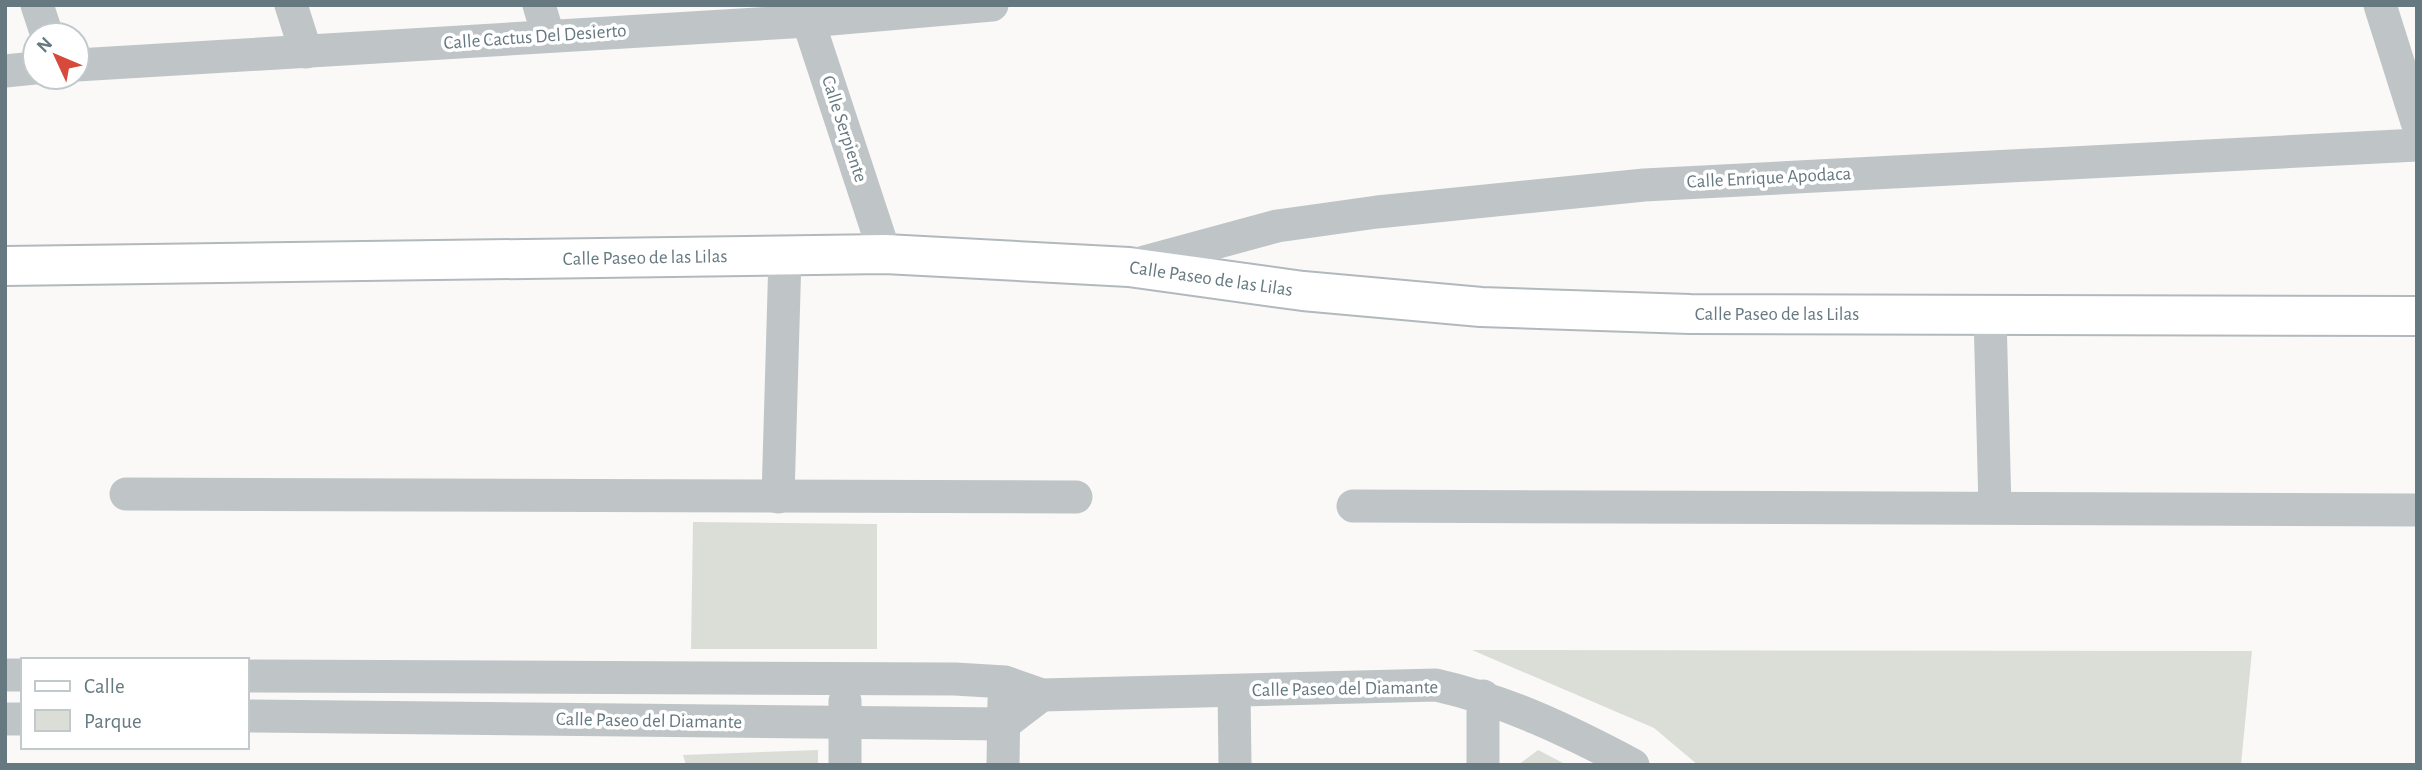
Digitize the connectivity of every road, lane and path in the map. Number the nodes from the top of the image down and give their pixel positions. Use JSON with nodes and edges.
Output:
{"nodes":[{"id":1,"x":291,"y":5,"type":"edge"},
{"id":2,"x":992,"y":5,"type":"edge"},
{"id":3,"x":2380,"y":5,"type":"edge"},
{"id":4,"x":805,"y":13,"type":"edge"},
{"id":5,"x":543,"y":20,"type":"edge"},
{"id":6,"x":306,"y":52,"type":"junction"},
{"id":7,"x":91,"y":64,"type":"edge"},
{"id":8,"x":2417,"y":122,"type":"edge"},
{"id":9,"x":2417,"y":145,"type":"edge"},
{"id":10,"x":885,"y":254,"type":"junction"},
{"id":11,"x":785,"y":257,"type":"junction"},
{"id":12,"x":5,"y":266,"type":"edge"},
{"id":13,"x":1129,"y":267,"type":"junction"},
{"id":14,"x":1990,"y":315,"type":"junction"},
{"id":15,"x":2417,"y":316,"type":"edge"},
{"id":16,"x":126,"y":494,"type":"dead end"},
{"id":17,"x":778,"y":497,"type":"junction"},
{"id":18,"x":1076,"y":497,"type":"dead end"},
{"id":19,"x":1353,"y":506,"type":"dead end"},
{"id":20,"x":1995,"y":508,"type":"junction"},
{"id":21,"x":2417,"y":510,"type":"edge"},
{"id":22,"x":248,"y":676,"type":"edge"},
{"id":23,"x":639,"y":678,"type":"junction"},
{"id":24,"x":844,"y":678,"type":"junction"},
{"id":25,"x":1005,"y":682,"type":"junction"},
{"id":26,"x":1234,"y":691,"type":"junction"},
{"id":27,"x":1042,"y":695,"type":"junction"},
{"id":28,"x":1483,"y":696,"type":"junction"},
{"id":29,"x":248,"y":716,"type":"edge"},
{"id":30,"x":639,"y":721,"type":"junction"},
{"id":31,"x":846,"y":724,"type":"junction"},
{"id":32,"x":1004,"y":724,"type":"junction"},
{"id":33,"x":845,"y":765,"type":"edge"},
{"id":34,"x":1003,"y":765,"type":"edge"},
{"id":35,"x":1235,"y":765,"type":"edge"},
{"id":36,"x":1483,"y":765,"type":"edge"},
{"id":37,"x":1633,"y":765,"type":"edge"}],
"edges":[{"from":1,"to":6,"type":"street"},
{"from":2,"to":4,"type":"street","name":"Calle Cactus Del Desierto"},
{"from":3,"to":8,"type":"street"},
{"from":4,"to":5,"type":"street","name":"Calle Cactus Del Desierto"},
{"from":4,"to":10,"type":"street","name":"Calle Serpiente"},
{"from":5,"to":6,"type":"street","name":"Calle Cactus Del Desierto"},
{"from":6,"to":7,"type":"street","name":"Calle Cactus Del Desierto"},
{"from":9,"to":13,"type":"street","name":"Calle Enrique Apodaca"},
{"from":10,"to":11,"type":"street","name":"Calle Paseo de las Lilas"},
{"from":10,"to":13,"type":"street","name":"Calle Paseo de las Lilas"},
{"from":11,"to":12,"type":"street","name":"Calle Paseo de las Lilas"},
{"from":11,"to":17,"type":"street"},
{"from":13,"to":14,"type":"street","name":"Calle Paseo de las Lilas"},
{"from":14,"to":15,"type":"street","name":"Calle Paseo de las Lilas"},
{"from":14,"to":20,"type":"street"},
{"from":16,"to":17,"type":"street"},
{"from":17,"to":18,"type":"street"},
{"from":19,"to":20,"type":"street"},
{"from":20,"to":21,"type":"street"},
{"from":22,"to":23,"type":"street","name":"Calle Paseo del Diamante"},
{"from":23,"to":24,"type":"street","name":"Calle Paseo del Diamante"},
{"from":23,"to":30,"type":"street"},
{"from":24,"to":25,"type":"street","name":"Calle Paseo del Diamante"},
{"from":24,"to":31,"type":"street"},
{"from":25,"to":27,"type":"street","name":"Calle Paseo del Diamante"},
{"from":25,"to":32,"type":"street"},
{"from":26,"to":27,"type":"street","name":"Calle Paseo del Diamante"},
{"from":26,"to":28,"type":"street","name":"Calle Paseo del Diamante"},
{"from":26,"to":35,"type":"street"},
{"from":27,"to":32,"type":"street"},
{"from":28,"to":36,"type":"street"},
{"from":28,"to":37,"type":"street","name":"Calle Paseo del Diamante"},
{"from":29,"to":30,"type":"street","name":"Calle Paseo del Diamante"},
{"from":30,"to":31,"type":"street","name":"Calle Paseo del Diamante"},
{"from":31,"to":32,"type":"street","name":"Calle Paseo del Diamante"},
{"from":31,"to":33,"type":"street"},
{"from":32,"to":34,"type":"street"}]}
